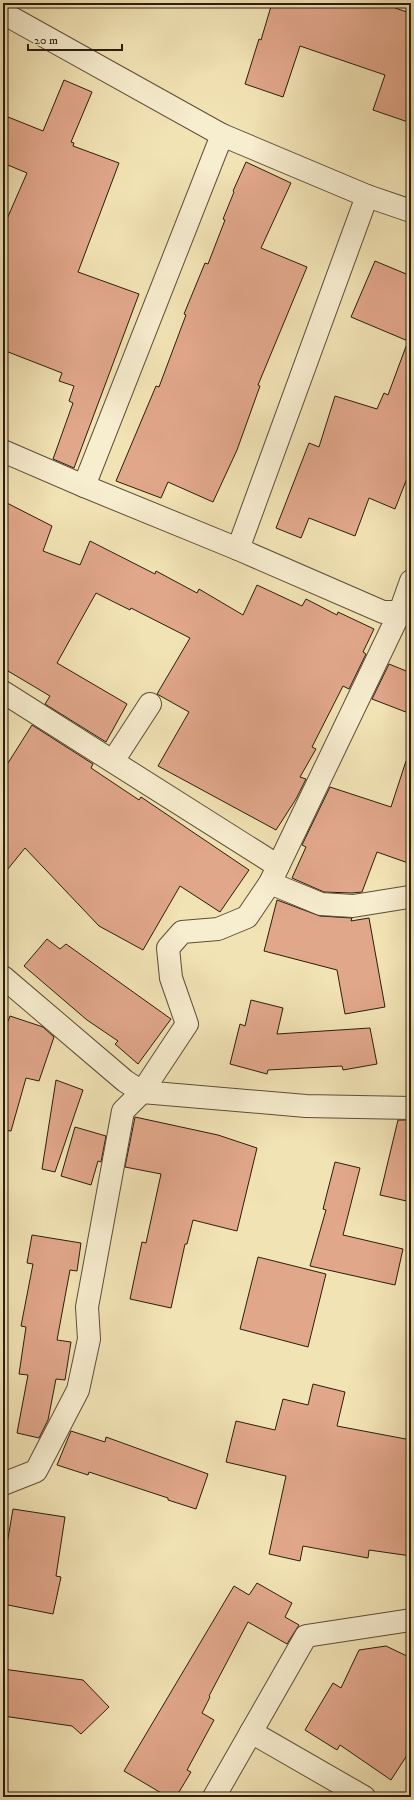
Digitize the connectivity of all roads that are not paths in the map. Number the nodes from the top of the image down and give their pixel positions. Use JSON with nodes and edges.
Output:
{"nodes":[{"id":1,"x":3,"y":13,"type":"edge"},
{"id":2,"x":222,"y":135,"type":"junction"},
{"id":3,"x":367,"y":196,"type":"junction"},
{"id":4,"x":411,"y":211,"type":"edge"},
{"id":5,"x":3,"y":451,"type":"edge"},
{"id":6,"x":84,"y":486,"type":"junction"},
{"id":7,"x":238,"y":549,"type":"junction"},
{"id":8,"x":411,"y":581,"type":"edge"},
{"id":9,"x":405,"y":614,"type":"edge"},
{"id":10,"x":3,"y":692,"type":"edge"},
{"id":11,"x":150,"y":704,"type":"dead end"},
{"id":12,"x":114,"y":762,"type":"junction"},
{"id":13,"x":274,"y":874,"type":"junction"},
{"id":14,"x":409,"y":897,"type":"dead end"},
{"id":15,"x":3,"y":977,"type":"edge"},
{"id":16,"x":142,"y":1092,"type":"junction"},
{"id":17,"x":411,"y":1108,"type":"edge"},
{"id":18,"x":3,"y":1484,"type":"edge"},
{"id":19,"x":411,"y":1620,"type":"edge"},
{"id":20,"x":251,"y":1732,"type":"junction"},
{"id":21,"x":214,"y":1797,"type":"edge"},
{"id":22,"x":364,"y":1797,"type":"edge"}],
"edges":[{"from":1,"to":2,"type":"street"},
{"from":2,"to":3,"type":"street"},
{"from":2,"to":6,"type":"street"},
{"from":3,"to":4,"type":"street"},
{"from":3,"to":7,"type":"street"},
{"from":5,"to":6,"type":"street"},
{"from":6,"to":7,"type":"street"},
{"from":7,"to":9,"type":"street"},
{"from":8,"to":9,"type":"street"},
{"from":9,"to":13,"type":"street"},
{"from":10,"to":12,"type":"street"},
{"from":11,"to":12,"type":"street"},
{"from":12,"to":13,"type":"street"},
{"from":13,"to":14,"type":"street"},
{"from":13,"to":16,"type":"street"},
{"from":15,"to":16,"type":"street"},
{"from":16,"to":17,"type":"street"},
{"from":16,"to":18,"type":"street"},
{"from":19,"to":20,"type":"street"},
{"from":20,"to":21,"type":"street"},
{"from":20,"to":22,"type":"street"}]}
